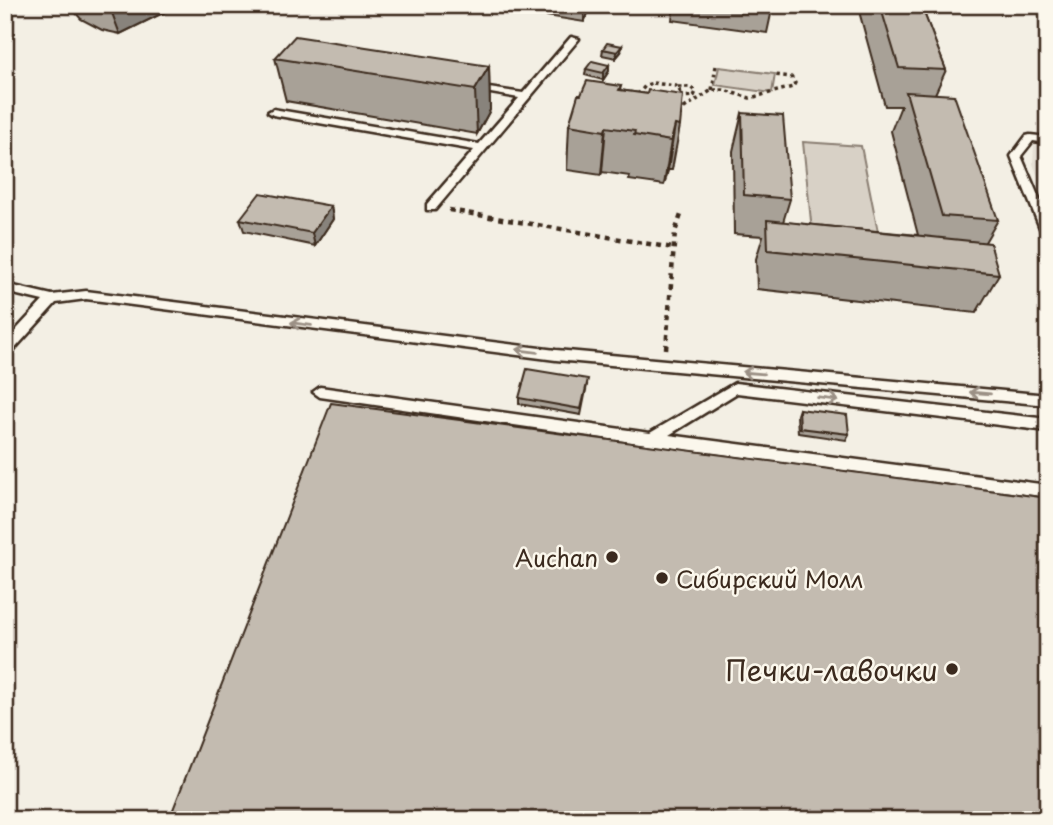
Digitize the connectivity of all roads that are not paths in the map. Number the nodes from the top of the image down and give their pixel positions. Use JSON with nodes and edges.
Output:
{"nodes":[{"id":1,"x":1045,"y":5,"type":"edge"},
{"id":2,"x":1048,"y":10,"type":"edge"},
{"id":3,"x":574,"y":39,"type":"dead end"},
{"id":4,"x":456,"y":85,"type":"edge"},
{"id":5,"x":525,"y":96,"type":"junction"},
{"id":6,"x":273,"y":112,"type":"dead end"},
{"id":7,"x":1048,"y":140,"type":"edge"},
{"id":8,"x":481,"y":148,"type":"junction"},
{"id":9,"x":431,"y":207,"type":"road end"},
{"id":10,"x":1048,"y":233,"type":"edge"},
{"id":11,"x":5,"y":288,"type":"edge"},
{"id":12,"x":52,"y":299,"type":"junction"},
{"id":13,"x":5,"y":351,"type":"edge"},
{"id":14,"x":320,"y":393,"type":"dead end"},
{"id":15,"x":1048,"y":400,"type":"edge"},
{"id":16,"x":1048,"y":425,"type":"edge"},
{"id":17,"x":652,"y":439,"type":"junction"},
{"id":18,"x":1048,"y":491,"type":"edge"}],
"edges":[{"from":1,"to":2,"type":"lane"},
{"from":3,"to":5,"type":"lane"},
{"from":4,"to":5,"type":"lane"},
{"from":5,"to":8,"type":"lane"},
{"from":6,"to":8,"type":"lane"},
{"from":7,"to":10,"type":"lane"},
{"from":8,"to":9,"type":"lane"},
{"from":11,"to":12,"type":"lane"},
{"from":12,"to":13,"type":"lane"},
{"from":15,"to":12,"type":"lane","one_way":true},
{"from":14,"to":17,"type":"lane"},
{"from":17,"to":16,"type":"lane","one_way":true},
{"from":17,"to":18,"type":"lane"}]}
